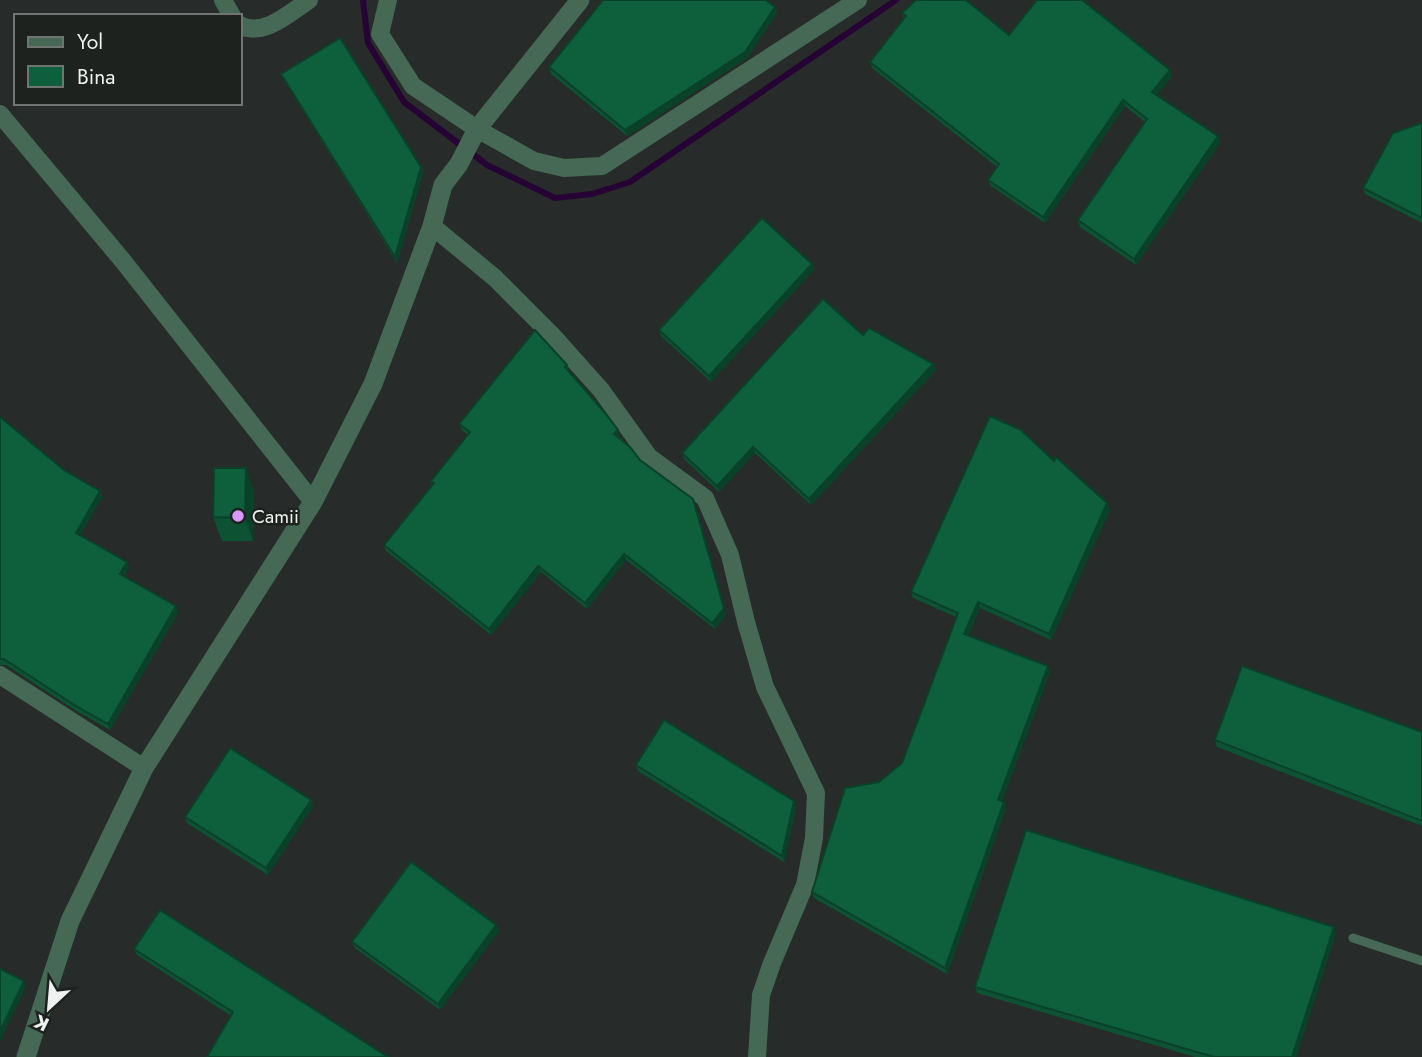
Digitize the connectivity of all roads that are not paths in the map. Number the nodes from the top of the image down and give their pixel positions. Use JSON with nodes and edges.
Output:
{"nodes":[{"id":1,"x":309,"y":0,"type":"edge"},
{"id":2,"x":388,"y":0,"type":"edge"},
{"id":3,"x":580,"y":0,"type":"edge"},
{"id":4,"x":858,"y":0,"type":"edge"},
{"id":5,"x":242,"y":26,"type":"edge"},
{"id":6,"x":0,"y":114,"type":"edge"},
{"id":7,"x":475,"y":134,"type":"junction"},
{"id":8,"x":432,"y":226,"type":"junction"},
{"id":9,"x":313,"y":502,"type":"junction"},
{"id":10,"x":0,"y":676,"type":"edge"},
{"id":11,"x":144,"y":768,"type":"junction"},
{"id":12,"x":1353,"y":938,"type":"dead end"},
{"id":13,"x":1422,"y":961,"type":"edge"},
{"id":14,"x":26,"y":1057,"type":"edge"},
{"id":15,"x":757,"y":1057,"type":"edge"}],
"edges":[{"from":1,"to":5,"type":"street"},
{"from":2,"to":7,"type":"street"},
{"from":3,"to":7,"type":"street"},
{"from":4,"to":7,"type":"street"},
{"from":6,"to":9,"type":"street"},
{"from":7,"to":8,"type":"street"},
{"from":8,"to":9,"type":"street"},
{"from":8,"to":15,"type":"street"},
{"from":9,"to":11,"type":"street"},
{"from":10,"to":11,"type":"street"},
{"from":11,"to":14,"type":"street"},
{"from":12,"to":13,"type":"lane"}]}
